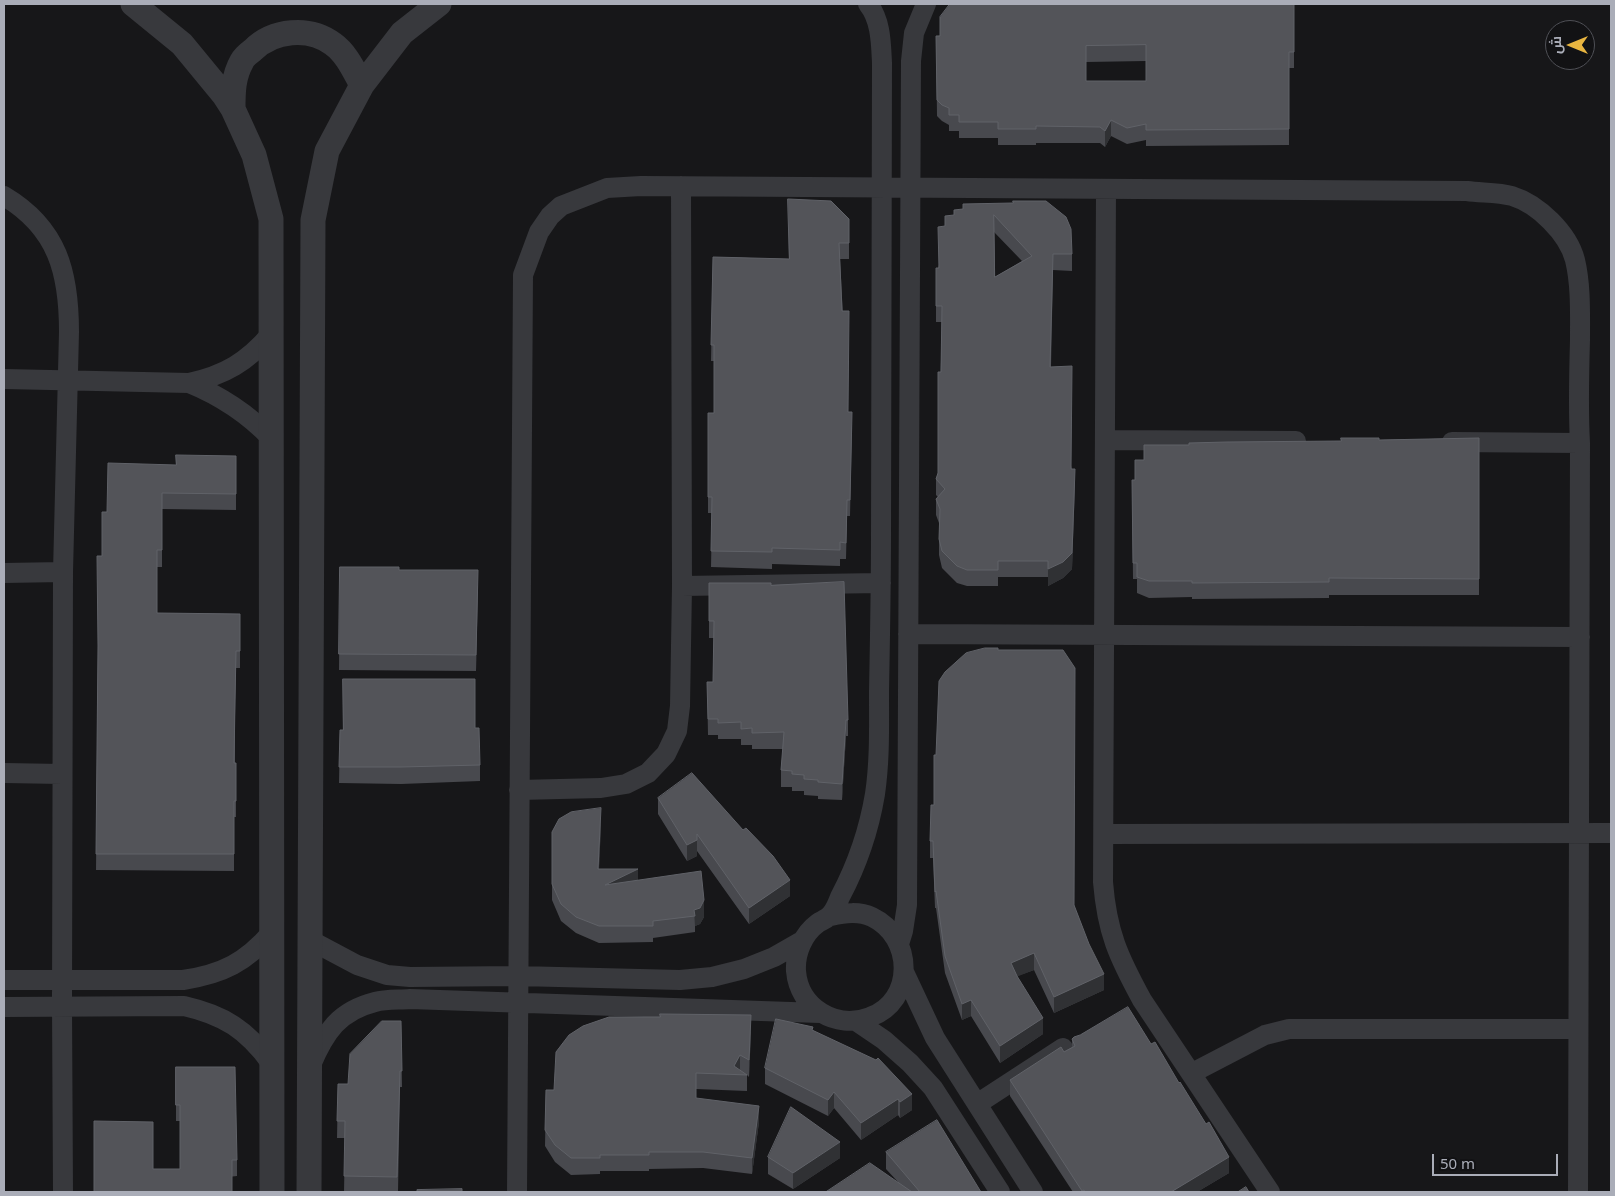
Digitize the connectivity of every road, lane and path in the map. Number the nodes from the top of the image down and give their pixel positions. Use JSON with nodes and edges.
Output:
{"nodes":[{"id":1,"x":132,"y":4,"type":"edge"},
{"id":2,"x":440,"y":4,"type":"edge"},
{"id":3,"x":868,"y":4,"type":"edge"},
{"id":4,"x":926,"y":4,"type":"edge"},
{"id":5,"x":362,"y":85,"type":"junction"},
{"id":6,"x":233,"y":109,"type":"junction"},
{"id":7,"x":681,"y":186,"type":"junction"},
{"id":8,"x":881,"y":187,"type":"junction"},
{"id":9,"x":910,"y":187,"type":"junction"},
{"id":10,"x":1106,"y":189,"type":"junction"},
{"id":11,"x":4,"y":196,"type":"edge"},
{"id":12,"x":271,"y":334,"type":"junction"},
{"id":13,"x":4,"y":379,"type":"edge"},
{"id":14,"x":67,"y":380,"type":"junction"},
{"id":15,"x":189,"y":383,"type":"junction"},
{"id":16,"x":271,"y":438,"type":"junction"},
{"id":17,"x":1105,"y":440,"type":"junction"},
{"id":18,"x":1313,"y":442,"type":"edge"},
{"id":19,"x":1432,"y":442,"type":"edge"},
{"id":20,"x":1580,"y":443,"type":"junction"},
{"id":21,"x":4,"y":572,"type":"edge"},
{"id":22,"x":63,"y":572,"type":"junction"},
{"id":23,"x":881,"y":583,"type":"junction"},
{"id":24,"x":682,"y":586,"type":"junction"},
{"id":25,"x":908,"y":634,"type":"junction"},
{"id":26,"x":1104,"y":635,"type":"junction"},
{"id":27,"x":1580,"y":637,"type":"junction"},
{"id":28,"x":4,"y":773,"type":"edge"},
{"id":29,"x":62,"y":774,"type":"junction"},
{"id":30,"x":519,"y":790,"type":"junction"},
{"id":31,"x":1104,"y":834,"type":"junction"},
{"id":32,"x":1579,"y":834,"type":"junction"},
{"id":33,"x":1611,"y":834,"type":"edge"},
{"id":34,"x":831,"y":916,"type":"junction"},
{"id":35,"x":272,"y":932,"type":"junction"},
{"id":36,"x":310,"y":940,"type":"junction"},
{"id":37,"x":802,"y":941,"type":"junction"},
{"id":38,"x":899,"y":944,"type":"junction"},
{"id":39,"x":904,"y":972,"type":"junction"},
{"id":40,"x":518,"y":976,"type":"junction"},
{"id":41,"x":4,"y":980,"type":"edge"},
{"id":42,"x":62,"y":980,"type":"junction"},
{"id":43,"x":518,"y":1003,"type":"junction"},
{"id":44,"x":62,"y":1006,"type":"junction"},
{"id":45,"x":4,"y":1007,"type":"edge"},
{"id":46,"x":820,"y":1013,"type":"junction"},
{"id":47,"x":856,"y":1021,"type":"junction"},
{"id":48,"x":1578,"y":1030,"type":"junction"},
{"id":49,"x":1073,"y":1042,"type":"edge"},
{"id":50,"x":271,"y":1063,"type":"junction"},
{"id":51,"x":310,"y":1069,"type":"junction"},
{"id":52,"x":1192,"y":1073,"type":"junction"},
{"id":53,"x":977,"y":1104,"type":"junction"},
{"id":54,"x":63,"y":1192,"type":"edge"},
{"id":55,"x":272,"y":1192,"type":"edge"},
{"id":56,"x":309,"y":1192,"type":"edge"},
{"id":57,"x":517,"y":1192,"type":"edge"},
{"id":58,"x":1000,"y":1192,"type":"edge"},
{"id":59,"x":1034,"y":1192,"type":"edge"},
{"id":60,"x":1270,"y":1192,"type":"edge"},
{"id":61,"x":1578,"y":1192,"type":"edge"}],
"edges":[{"from":1,"to":6,"type":"street"},
{"from":2,"to":5,"type":"street"},
{"from":3,"to":8,"type":"street"},
{"from":4,"to":9,"type":"street"},
{"from":5,"to":6,"type":"street"},
{"from":5,"to":36,"type":"street"},
{"from":6,"to":12,"type":"street"},
{"from":7,"to":8,"type":"street"},
{"from":7,"to":24,"type":"street"},
{"from":7,"to":30,"type":"street"},
{"from":8,"to":9,"type":"street"},
{"from":8,"to":23,"type":"street"},
{"from":9,"to":10,"type":"street"},
{"from":9,"to":25,"type":"street"},
{"from":10,"to":17,"type":"street"},
{"from":10,"to":20,"type":"street"},
{"from":11,"to":14,"type":"street"},
{"from":12,"to":15,"type":"street"},
{"from":12,"to":16,"type":"street"},
{"from":13,"to":14,"type":"street"},
{"from":14,"to":15,"type":"street"},
{"from":14,"to":22,"type":"street"},
{"from":15,"to":16,"type":"street"},
{"from":16,"to":35,"type":"street"},
{"from":17,"to":18,"type":"street"},
{"from":17,"to":26,"type":"street"},
{"from":19,"to":20,"type":"street"},
{"from":20,"to":27,"type":"street"},
{"from":21,"to":22,"type":"street"},
{"from":22,"to":29,"type":"street"},
{"from":23,"to":24,"type":"street"},
{"from":23,"to":34,"type":"street"},
{"from":24,"to":30,"type":"street"},
{"from":25,"to":26,"type":"street"},
{"from":25,"to":38,"type":"street"},
{"from":26,"to":27,"type":"street"},
{"from":26,"to":31,"type":"street"},
{"from":27,"to":32,"type":"street"},
{"from":28,"to":29,"type":"street"},
{"from":29,"to":42,"type":"street"},
{"from":30,"to":40,"type":"street"},
{"from":31,"to":32,"type":"street"},
{"from":31,"to":52,"type":"street"},
{"from":32,"to":33,"type":"street"},
{"from":32,"to":48,"type":"street"},
{"from":34,"to":37,"type":"street"},
{"from":34,"to":38,"type":"street"},
{"from":35,"to":42,"type":"street"},
{"from":35,"to":50,"type":"street"},
{"from":36,"to":40,"type":"street"},
{"from":36,"to":51,"type":"street"},
{"from":37,"to":40,"type":"street"},
{"from":37,"to":46,"type":"street"},
{"from":38,"to":39,"type":"street"},
{"from":39,"to":47,"type":"street"},
{"from":39,"to":53,"type":"street"},
{"from":40,"to":43,"type":"street"},
{"from":41,"to":42,"type":"street"},
{"from":42,"to":44,"type":"street"},
{"from":43,"to":46,"type":"street"},
{"from":43,"to":51,"type":"street"},
{"from":43,"to":57,"type":"street"},
{"from":44,"to":45,"type":"street"},
{"from":44,"to":50,"type":"street"},
{"from":44,"to":54,"type":"street"},
{"from":46,"to":47,"type":"street"},
{"from":47,"to":58,"type":"street"},
{"from":48,"to":52,"type":"street"},
{"from":48,"to":61,"type":"street"},
{"from":49,"to":53,"type":"street"},
{"from":50,"to":55,"type":"street"},
{"from":51,"to":56,"type":"street"},
{"from":52,"to":60,"type":"street"},
{"from":53,"to":59,"type":"street"}]}
